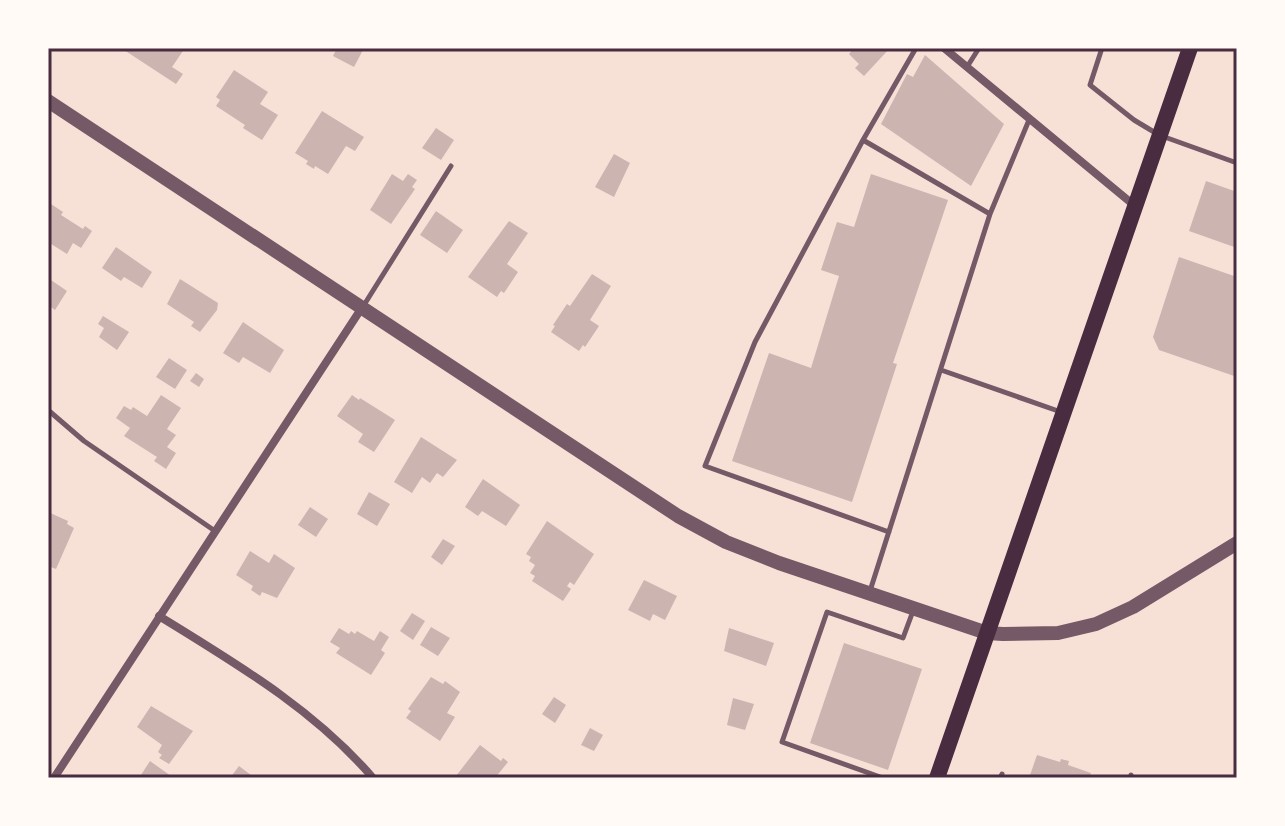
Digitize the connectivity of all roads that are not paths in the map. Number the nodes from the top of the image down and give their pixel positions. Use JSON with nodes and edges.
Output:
{"nodes":[{"id":1,"x":916,"y":48,"type":"edge"},
{"id":2,"x":944,"y":48,"type":"edge"},
{"id":3,"x":979,"y":48,"type":"edge"},
{"id":4,"x":1102,"y":48,"type":"edge"},
{"id":5,"x":1190,"y":48,"type":"edge"},
{"id":6,"x":967,"y":68,"type":"junction"},
{"id":7,"x":48,"y":101,"type":"edge"},
{"id":8,"x":1029,"y":119,"type":"junction"},
{"id":9,"x":1159,"y":135,"type":"junction"},
{"id":10,"x":863,"y":140,"type":"junction"},
{"id":11,"x":1237,"y":163,"type":"edge"},
{"id":12,"x":451,"y":166,"type":"dead end"},
{"id":13,"x":1135,"y":206,"type":"junction"},
{"id":14,"x":990,"y":214,"type":"junction"},
{"id":15,"x":361,"y":309,"type":"junction"},
{"id":16,"x":941,"y":370,"type":"junction"},
{"id":17,"x":48,"y":410,"type":"edge"},
{"id":18,"x":1062,"y":413,"type":"junction"},
{"id":19,"x":215,"y":531,"type":"junction"},
{"id":20,"x":889,"y":532,"type":"junction"},
{"id":21,"x":1237,"y":543,"type":"edge"},
{"id":22,"x":870,"y":593,"type":"junction"},
{"id":23,"x":914,"y":608,"type":"junction"},
{"id":24,"x":159,"y":616,"type":"junction"},
{"id":25,"x":987,"y":633,"type":"junction"},
{"id":26,"x":54,"y":778,"type":"edge"},
{"id":27,"x":373,"y":778,"type":"edge"},
{"id":28,"x":883,"y":778,"type":"edge"},
{"id":29,"x":937,"y":778,"type":"edge"}],
"edges":[{"from":1,"to":10,"type":"lane"},
{"from":2,"to":6,"type":"street"},
{"from":3,"to":6,"type":"lane"},
{"from":4,"to":9,"type":"lane"},
{"from":5,"to":9,"type":"main road"},
{"from":6,"to":8,"type":"street"},
{"from":7,"to":15,"type":"street"},
{"from":8,"to":13,"type":"street"},
{"from":8,"to":14,"type":"lane"},
{"from":9,"to":11,"type":"lane"},
{"from":9,"to":13,"type":"main road"},
{"from":10,"to":14,"type":"lane"},
{"from":10,"to":20,"type":"lane"},
{"from":12,"to":15,"type":"lane"},
{"from":13,"to":18,"type":"main road"},
{"from":14,"to":16,"type":"lane"},
{"from":15,"to":19,"type":"street"},
{"from":15,"to":22,"type":"street"},
{"from":16,"to":18,"type":"lane"},
{"from":16,"to":20,"type":"lane"},
{"from":17,"to":19,"type":"lane"},
{"from":18,"to":25,"type":"main road"},
{"from":19,"to":24,"type":"street"},
{"from":20,"to":22,"type":"lane"},
{"from":21,"to":25,"type":"street"},
{"from":22,"to":23,"type":"street"},
{"from":23,"to":25,"type":"street"},
{"from":23,"to":28,"type":"lane"},
{"from":24,"to":26,"type":"street"},
{"from":24,"to":27,"type":"street"},
{"from":25,"to":29,"type":"main road"}]}
